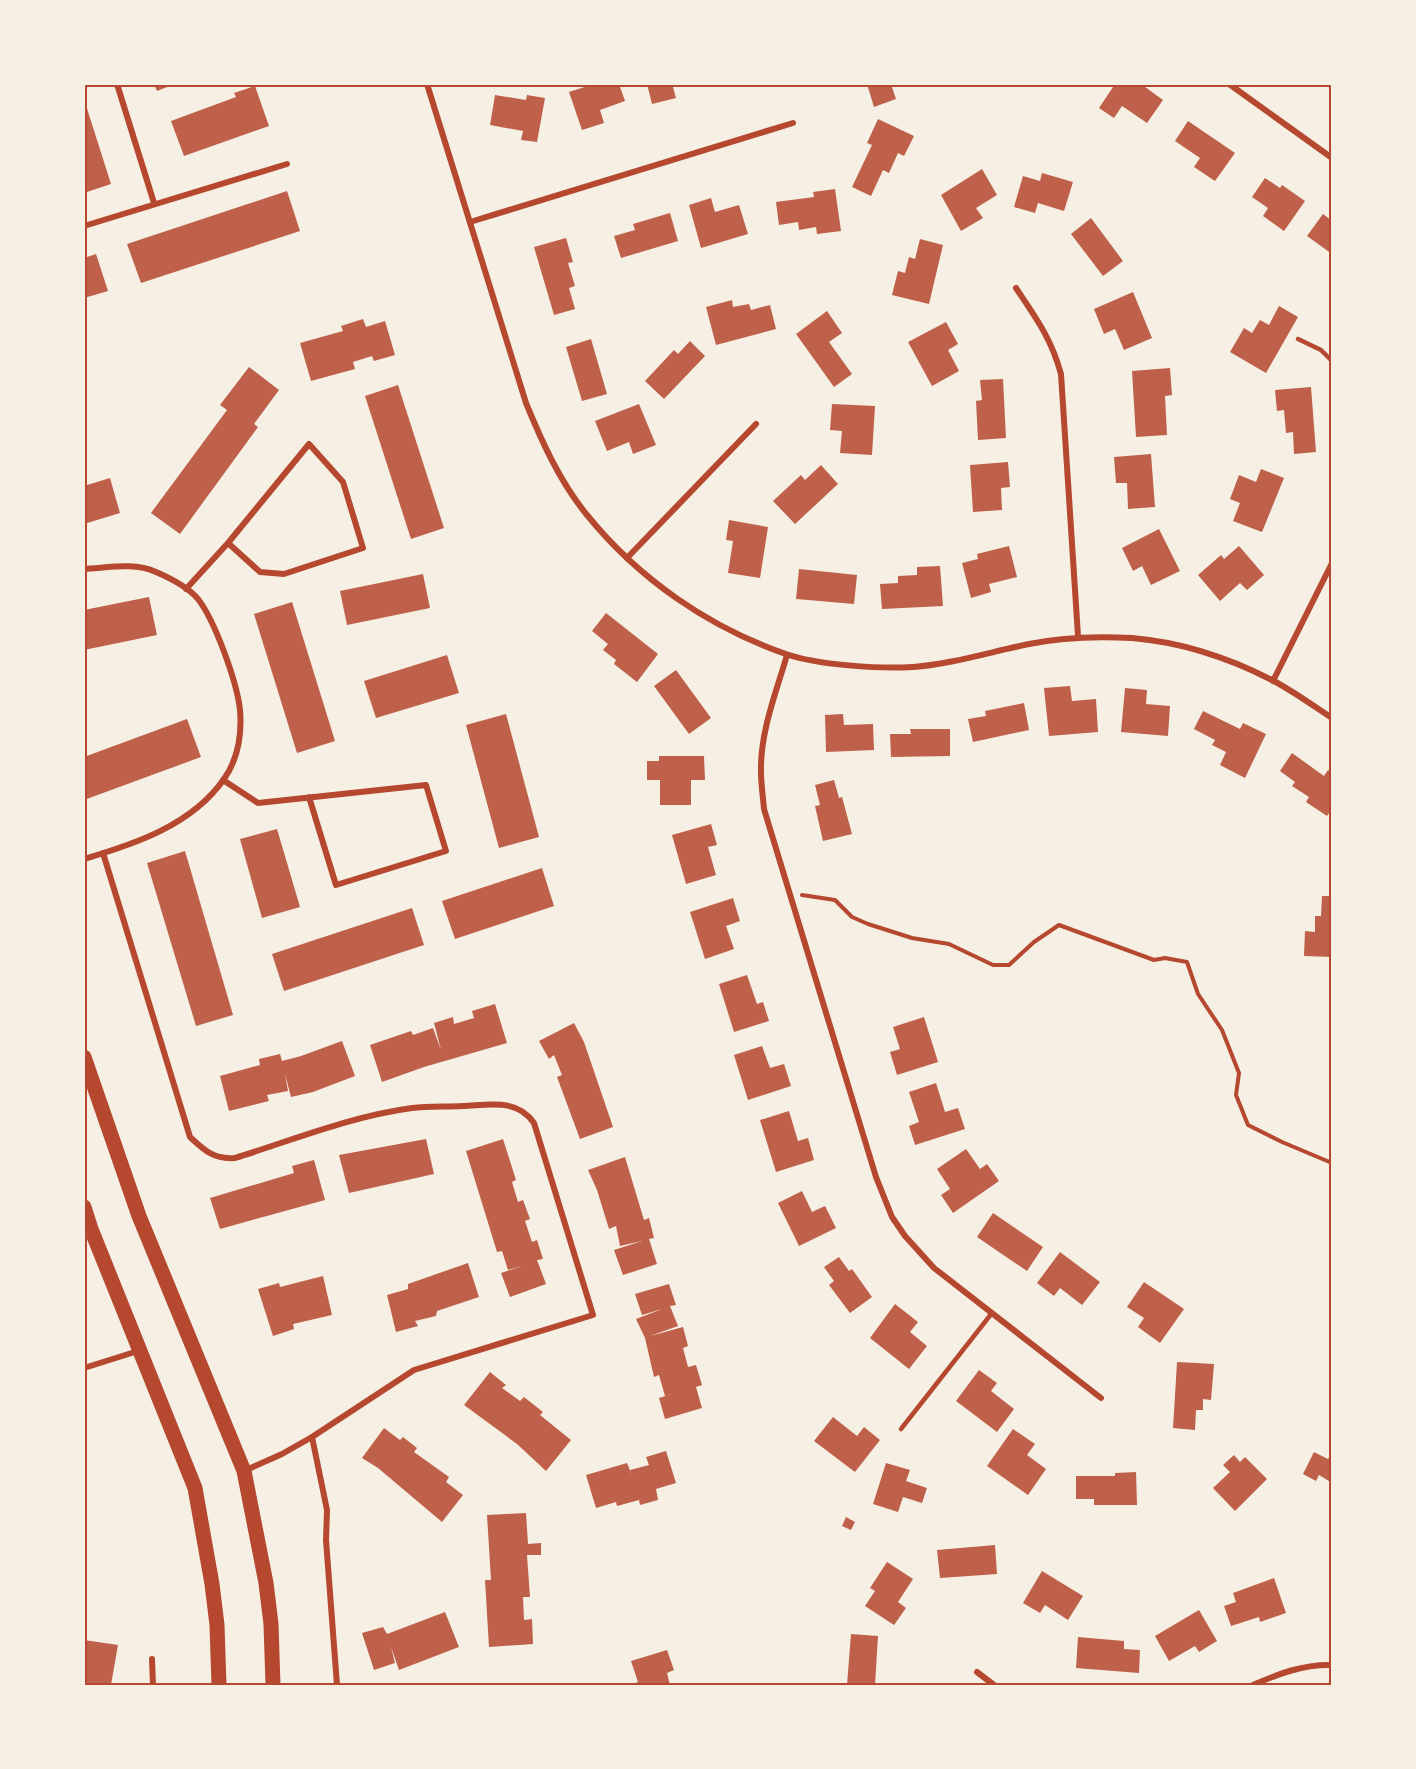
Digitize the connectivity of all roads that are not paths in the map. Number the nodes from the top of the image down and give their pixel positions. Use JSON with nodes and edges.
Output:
{"nodes":[{"id":1,"x":117,"y":84,"type":"edge"},
{"id":2,"x":427,"y":84,"type":"edge"},
{"id":3,"x":1229,"y":84,"type":"edge"},
{"id":4,"x":793,"y":123,"type":"dead end"},
{"id":5,"x":1332,"y":158,"type":"edge"},
{"id":6,"x":288,"y":164,"type":"dead end"},
{"id":7,"x":154,"y":203,"type":"junction"},
{"id":8,"x":470,"y":222,"type":"junction"},
{"id":9,"x":84,"y":226,"type":"edge"},
{"id":10,"x":1016,"y":288,"type":"dead end"},
{"id":11,"x":1298,"y":339,"type":"dead end"},
{"id":12,"x":1332,"y":361,"type":"edge"},
{"id":13,"x":756,"y":424,"type":"dead end"},
{"id":14,"x":228,"y":543,"type":"junction"},
{"id":15,"x":627,"y":558,"type":"junction"},
{"id":16,"x":1332,"y":563,"type":"edge"},
{"id":17,"x":84,"y":569,"type":"edge"},
{"id":18,"x":186,"y":589,"type":"junction"},
{"id":19,"x":1078,"y":636,"type":"junction"},
{"id":20,"x":787,"y":655,"type":"junction"},
{"id":21,"x":1274,"y":681,"type":"junction"},
{"id":22,"x":1332,"y":718,"type":"edge"},
{"id":23,"x":223,"y":780,"type":"junction"},
{"id":24,"x":309,"y":797,"type":"junction"},
{"id":25,"x":103,"y":854,"type":"junction"},
{"id":26,"x":84,"y":859,"type":"edge"},
{"id":27,"x":84,"y":1057,"type":"edge"},
{"id":28,"x":84,"y":1207,"type":"edge"},
{"id":29,"x":88,"y":1231,"type":"edge"},
{"id":30,"x":992,"y":1313,"type":"junction"},
{"id":31,"x":140,"y":1350,"type":"junction"},
{"id":32,"x":84,"y":1368,"type":"edge"},
{"id":33,"x":1101,"y":1398,"type":"dead end"},
{"id":34,"x":901,"y":1430,"type":"dead end"},
{"id":35,"x":312,"y":1437,"type":"junction"},
{"id":36,"x":243,"y":1471,"type":"junction"},
{"id":37,"x":152,"y":1659,"type":"dead end"},
{"id":38,"x":1332,"y":1665,"type":"edge"},
{"id":39,"x":977,"y":1672,"type":"dead end"},
{"id":40,"x":153,"y":1685,"type":"edge"},
{"id":41,"x":219,"y":1685,"type":"edge"},
{"id":42,"x":273,"y":1685,"type":"edge"},
{"id":43,"x":337,"y":1685,"type":"edge"},
{"id":44,"x":994,"y":1685,"type":"edge"},
{"id":45,"x":1253,"y":1685,"type":"edge"}],
"edges":[{"from":1,"to":7,"type":"street"},
{"from":2,"to":8,"type":"street"},
{"from":3,"to":5,"type":"street"},
{"from":4,"to":8,"type":"street"},
{"from":6,"to":7,"type":"street"},
{"from":7,"to":9,"type":"street"},
{"from":8,"to":15,"type":"street"},
{"from":10,"to":19,"type":"street"},
{"from":11,"to":12,"type":"lane"},
{"from":13,"to":15,"type":"street"},
{"from":14,"to":14,"type":"street"},
{"from":14,"to":18,"type":"street"},
{"from":15,"to":20,"type":"street"},
{"from":16,"to":21,"type":"street"},
{"from":17,"to":18,"type":"street"},
{"from":18,"to":23,"type":"street"},
{"from":19,"to":20,"type":"street"},
{"from":19,"to":21,"type":"street"},
{"from":20,"to":30,"type":"street"},
{"from":21,"to":22,"type":"street"},
{"from":23,"to":24,"type":"street"},
{"from":23,"to":25,"type":"street"},
{"from":24,"to":24,"type":"street"},
{"from":25,"to":26,"type":"street"},
{"from":25,"to":35,"type":"street"},
{"from":27,"to":36,"type":"main road"},
{"from":28,"to":29,"type":"main road"},
{"from":29,"to":31,"type":"main road"},
{"from":30,"to":33,"type":"street"},
{"from":30,"to":34,"type":"lane"},
{"from":31,"to":32,"type":"street"},
{"from":31,"to":41,"type":"main road"},
{"from":35,"to":36,"type":"street"},
{"from":35,"to":43,"type":"street"},
{"from":36,"to":42,"type":"main road"},
{"from":37,"to":40,"type":"street"},
{"from":38,"to":45,"type":"street"},
{"from":39,"to":44,"type":"street"}]}
